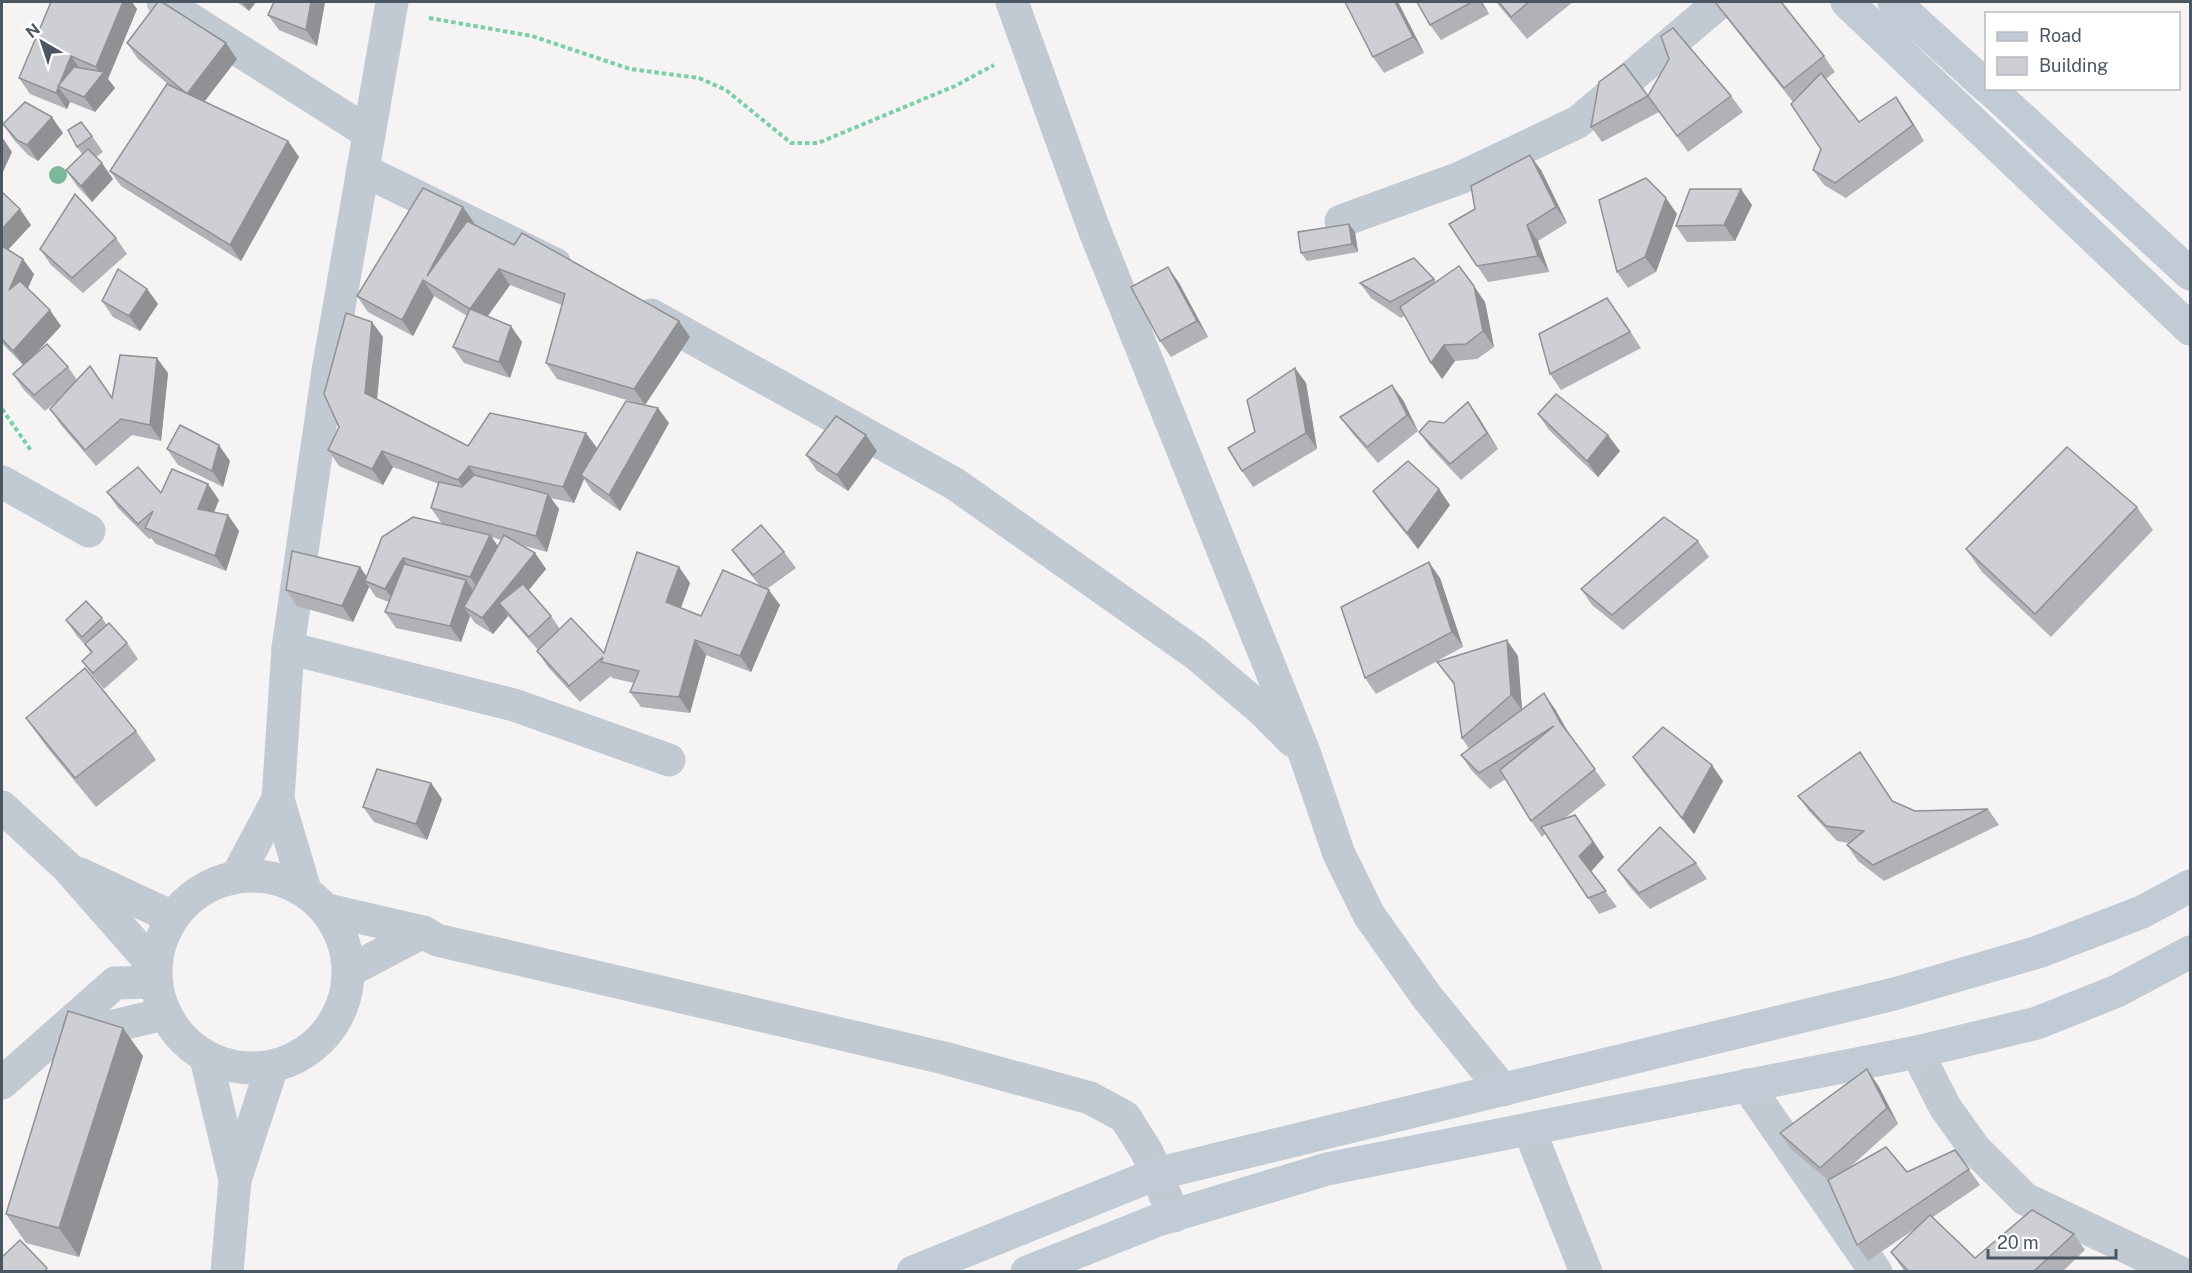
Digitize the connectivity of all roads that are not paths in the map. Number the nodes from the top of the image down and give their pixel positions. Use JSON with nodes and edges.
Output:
{"nodes":[{"id":1,"x":163,"y":2,"type":"edge"},
{"id":2,"x":1012,"y":2,"type":"edge"},
{"id":3,"x":1720,"y":2,"type":"edge"},
{"id":4,"x":1894,"y":2,"type":"edge"},
{"id":5,"x":1853,"y":3,"type":"edge"},
{"id":6,"x":391,"y":6,"type":"edge"},
{"id":7,"x":1985,"y":84,"type":"edge"},
{"id":8,"x":1991,"y":90,"type":"edge"},
{"id":9,"x":369,"y":133,"type":"junction"},
{"id":10,"x":363,"y":170,"type":"junction"},
{"id":11,"x":1341,"y":221,"type":"dead end"},
{"id":12,"x":2190,"y":274,"type":"edge"},
{"id":13,"x":578,"y":276,"type":"edge"},
{"id":14,"x":629,"y":304,"type":"edge"},
{"id":15,"x":2190,"y":329,"type":"edge"},
{"id":16,"x":2,"y":482,"type":"edge"},
{"id":17,"x":89,"y":531,"type":"dead end"},
{"id":18,"x":288,"y":648,"type":"junction"},
{"id":19,"x":1304,"y":752,"type":"junction"},
{"id":20,"x":669,"y":760,"type":"dead end"},
{"id":21,"x":278,"y":799,"type":"junction"},
{"id":22,"x":2,"y":807,"type":"edge"},
{"id":23,"x":68,"y":868,"type":"junction"},
{"id":24,"x":237,"y":876,"type":"junction"},
{"id":25,"x":2190,"y":886,"type":"edge"},
{"id":26,"x":317,"y":900,"type":"junction"},
{"id":27,"x":172,"y":916,"type":"junction"},
{"id":28,"x":423,"y":932,"type":"junction"},
{"id":29,"x":2190,"y":952,"type":"edge"},
{"id":30,"x":349,"y":971,"type":"junction"},
{"id":31,"x":155,"y":974,"type":"junction"},
{"id":32,"x":164,"y":1014,"type":"junction"},
{"id":33,"x":44,"y":1043,"type":"junction"},
{"id":34,"x":1917,"y":1052,"type":"junction"},
{"id":35,"x":206,"y":1058,"type":"junction"},
{"id":36,"x":272,"y":1067,"type":"junction"},
{"id":37,"x":2,"y":1083,"type":"edge"},
{"id":38,"x":1747,"y":1085,"type":"junction"},
{"id":39,"x":1503,"y":1090,"type":"junction"},
{"id":40,"x":1529,"y":1129,"type":"junction"},
{"id":41,"x":1156,"y":1174,"type":"junction"},
{"id":42,"x":236,"y":1180,"type":"junction"},
{"id":43,"x":1174,"y":1216,"type":"junction"},
{"id":44,"x":227,"y":1272,"type":"edge"},
{"id":45,"x":913,"y":1272,"type":"edge"},
{"id":46,"x":1027,"y":1272,"type":"edge"},
{"id":47,"x":1586,"y":1272,"type":"edge"},
{"id":48,"x":1876,"y":1272,"type":"edge"},
{"id":49,"x":2179,"y":1272,"type":"edge"}],
"edges":[{"from":1,"to":9,"type":"street"},
{"from":2,"to":19,"type":"street"},
{"from":3,"to":11,"type":"street"},
{"from":4,"to":7,"type":"main road"},
{"from":5,"to":15,"type":"main road"},
{"from":6,"to":9,"type":"street"},
{"from":8,"to":12,"type":"main road"},
{"from":9,"to":10,"type":"street"},
{"from":10,"to":13,"type":"street"},
{"from":10,"to":18,"type":"street"},
{"from":14,"to":19,"type":"street"},
{"from":16,"to":17,"type":"street"},
{"from":18,"to":20,"type":"street"},
{"from":18,"to":21,"type":"street"},
{"from":19,"to":39,"type":"street"},
{"from":21,"to":24,"type":"street"},
{"from":21,"to":26,"type":"street"},
{"from":22,"to":23,"type":"street"},
{"from":23,"to":27,"type":"street"},
{"from":23,"to":31,"type":"street"},
{"from":24,"to":26,"type":"street"},
{"from":24,"to":27,"type":"street"},
{"from":25,"to":39,"type":"main road"},
{"from":26,"to":28,"type":"street"},
{"from":26,"to":30,"type":"street"},
{"from":27,"to":31,"type":"street"},
{"from":28,"to":30,"type":"street"},
{"from":28,"to":41,"type":"street"},
{"from":29,"to":34,"type":"main road"},
{"from":30,"to":36,"type":"street"},
{"from":31,"to":32,"type":"street"},
{"from":31,"to":33,"type":"street"},
{"from":32,"to":33,"type":"street"},
{"from":32,"to":35,"type":"street"},
{"from":33,"to":37,"type":"street"},
{"from":34,"to":38,"type":"main road"},
{"from":34,"to":49,"type":"street"},
{"from":35,"to":36,"type":"street"},
{"from":35,"to":42,"type":"street"},
{"from":36,"to":42,"type":"street"},
{"from":38,"to":40,"type":"main road"},
{"from":38,"to":48,"type":"street"},
{"from":39,"to":41,"type":"main road"},
{"from":40,"to":43,"type":"main road"},
{"from":40,"to":47,"type":"street"},
{"from":41,"to":43,"type":"street"},
{"from":41,"to":45,"type":"main road"},
{"from":42,"to":44,"type":"street"},
{"from":43,"to":46,"type":"main road"}]}
